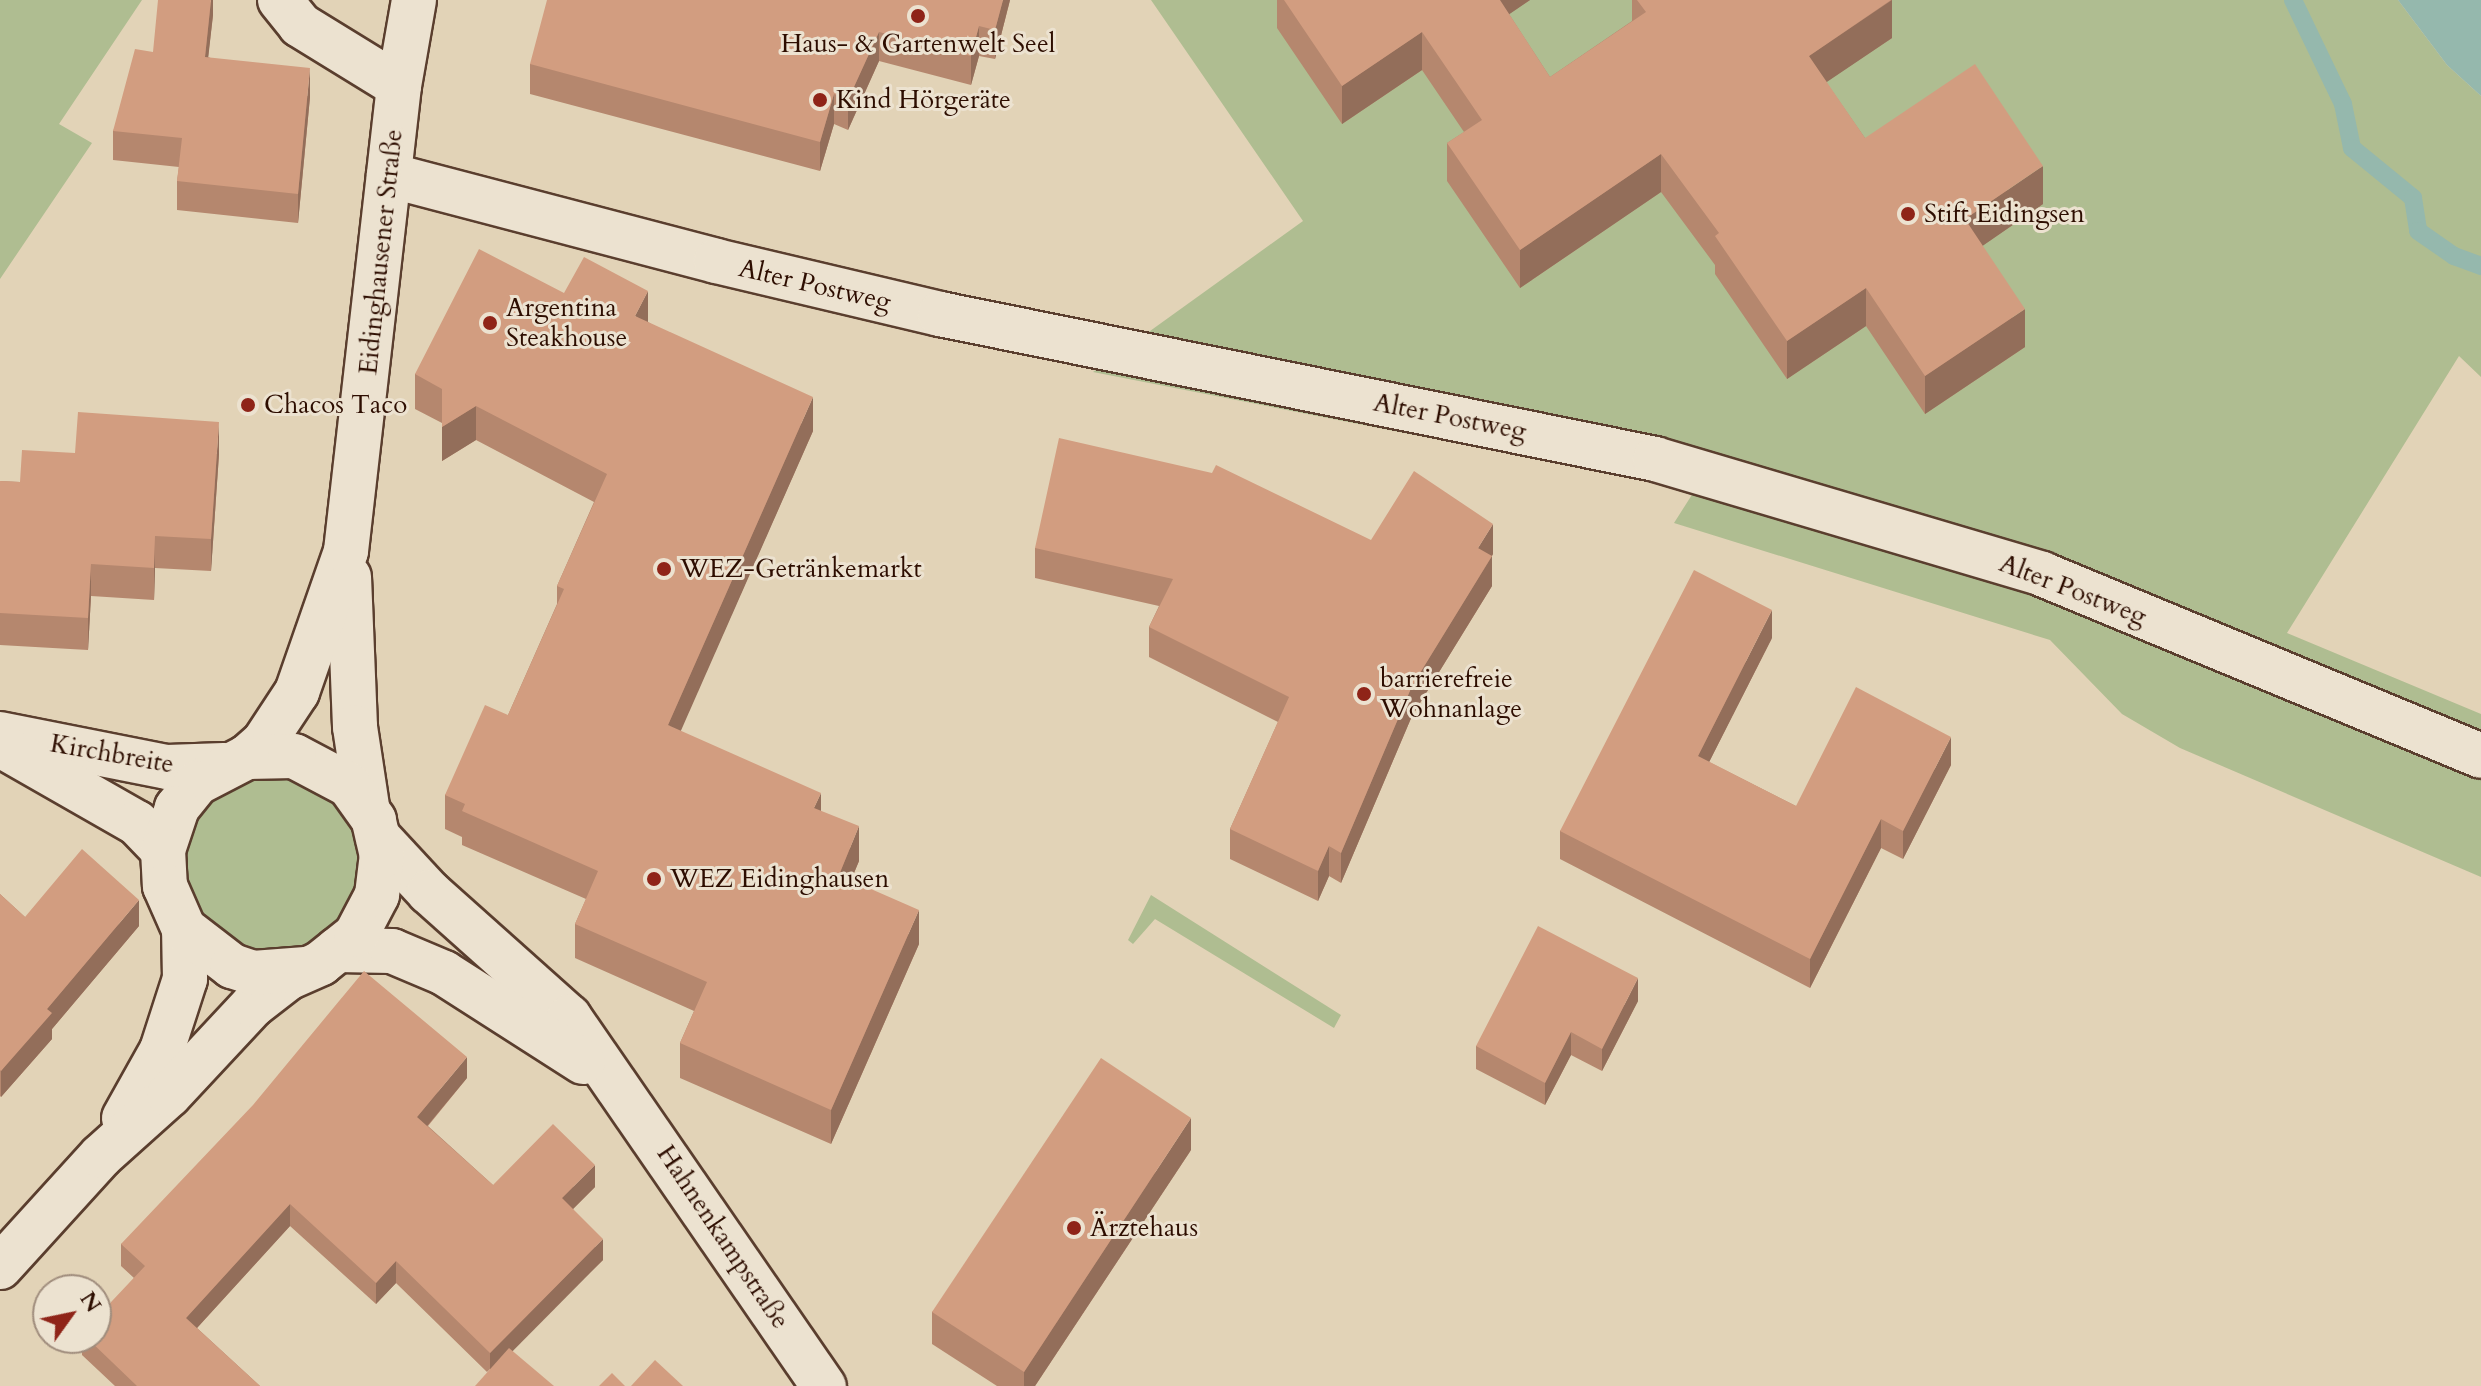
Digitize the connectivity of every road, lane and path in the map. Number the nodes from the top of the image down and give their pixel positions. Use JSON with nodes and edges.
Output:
{"nodes":[{"id":1,"x":280,"y":0,"type":"edge"},
{"id":2,"x":414,"y":0,"type":"edge"},
{"id":3,"x":399,"y":86,"type":"junction"},
{"id":4,"x":389,"y":175,"type":"junction"},
{"id":5,"x":346,"y":551,"type":"junction"},
{"id":6,"x":0,"y":734,"type":"edge"},
{"id":7,"x":0,"y":745,"type":"edge"},
{"id":8,"x":2481,"y":756,"type":"edge"},
{"id":9,"x":235,"y":761,"type":"junction"},
{"id":10,"x":373,"y":822,"type":"junction"},
{"id":11,"x":163,"y":850,"type":"junction"},
{"id":12,"x":184,"y":929,"type":"junction"},
{"id":13,"x":322,"y":960,"type":"junction"},
{"id":14,"x":619,"y":1091,"type":"junction"},
{"id":15,"x":101,"y":1156,"type":"junction"},
{"id":16,"x":0,"y":1267,"type":"edge"},
{"id":17,"x":824,"y":1386,"type":"edge"}],
"edges":[{"from":1,"to":3,"type":"street"},
{"from":2,"to":3,"type":"street","name":"Eidinghausener Straße"},
{"from":3,"to":4,"type":"street","name":"Eidinghausener Straße"},
{"from":4,"to":5,"type":"street","name":"Eidinghausener Straße"},
{"from":4,"to":8,"type":"street","name":"Alter Postweg"},
{"from":5,"to":9,"type":"street","name":"Eidinghausener Straße"},
{"from":5,"to":10,"type":"street","name":"Eidinghausener Straße"},
{"from":6,"to":9,"type":"street","name":"Kirchbreite"},
{"from":7,"to":11,"type":"street","name":"Kirchbreite"},
{"from":9,"to":10,"type":"street"},
{"from":9,"to":11,"type":"street","name":"Eidinghausener Straße"},
{"from":10,"to":13,"type":"street","name":"Eidinghausener Straße"},
{"from":10,"to":14,"type":"street","name":"Hahnenkampstraße"},
{"from":11,"to":12,"type":"street","name":"Eidinghausener Straße"},
{"from":12,"to":13,"type":"street","name":"Eidinghausener Straße"},
{"from":12,"to":15,"type":"street","name":"Eidinghausener Straße"},
{"from":13,"to":14,"type":"street","name":"Hahnenkampstraße"},
{"from":13,"to":15,"type":"street","name":"Eidinghausener Straße"},
{"from":14,"to":17,"type":"street","name":"Hahnenkampstraße"},
{"from":15,"to":16,"type":"street","name":"Eidinghausener Straße"}]}
